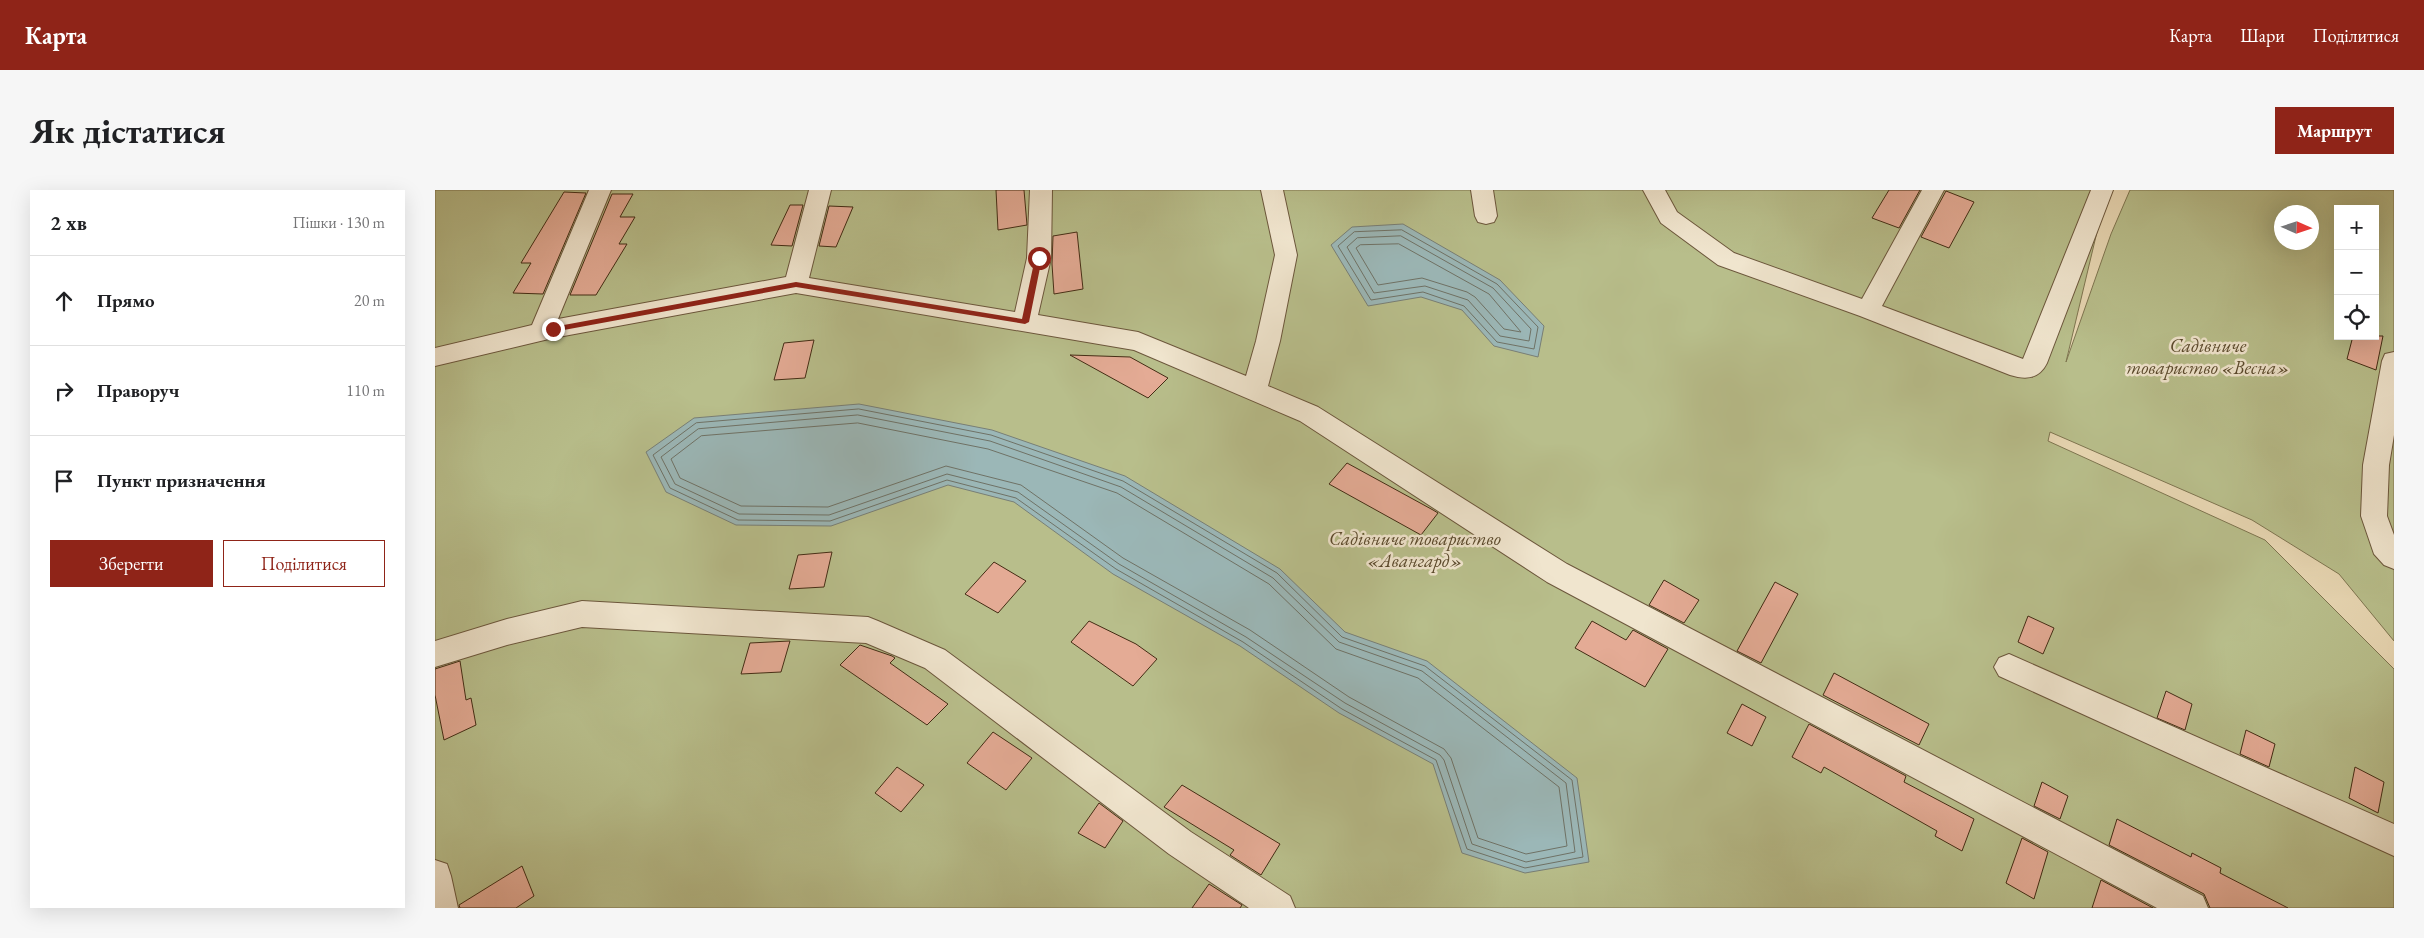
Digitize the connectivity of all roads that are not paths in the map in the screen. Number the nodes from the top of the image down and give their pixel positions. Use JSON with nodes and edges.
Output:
{"nodes":[{"id":1,"x":600,"y":190,"type":"edge"},
{"id":2,"x":820,"y":190,"type":"edge"},
{"id":3,"x":1041,"y":190,"type":"edge"},
{"id":4,"x":1272,"y":190,"type":"edge"},
{"id":5,"x":1482,"y":190,"type":"edge"},
{"id":6,"x":1653,"y":190,"type":"edge"},
{"id":7,"x":1933,"y":190,"type":"edge"},
{"id":8,"x":2102,"y":190,"type":"edge"},
{"id":9,"x":1486,"y":216,"type":"dead end"},
{"id":10,"x":796,"y":284,"type":"junction"},
{"id":11,"x":1868,"y":310,"type":"junction"},
{"id":12,"x":1025,"y":322,"type":"junction"},
{"id":13,"x":541,"y":332,"type":"junction"},
{"id":14,"x":435,"y":357,"type":"edge"},
{"id":15,"x":2394,"y":361,"type":"edge"},
{"id":16,"x":1254,"y":390,"type":"junction"},
{"id":17,"x":2394,"y":556,"type":"edge"},
{"id":18,"x":435,"y":654,"type":"edge"},
{"id":19,"x":2009,"y":668,"type":"dead end"},
{"id":20,"x":2394,"y":840,"type":"edge"},
{"id":21,"x":435,"y":876,"type":"edge"},
{"id":22,"x":441,"y":908,"type":"edge"},
{"id":23,"x":1278,"y":908,"type":"edge"},
{"id":24,"x":2191,"y":908,"type":"edge"}],
"edges":[{"from":1,"to":13,"type":"street"},
{"from":2,"to":10,"type":"street"},
{"from":3,"to":12,"type":"street"},
{"from":4,"to":16,"type":"street"},
{"from":5,"to":9,"type":"street"},
{"from":6,"to":11,"type":"street"},
{"from":7,"to":11,"type":"street"},
{"from":8,"to":11,"type":"street"},
{"from":10,"to":12,"type":"street"},
{"from":10,"to":13,"type":"street"},
{"from":12,"to":16,"type":"street"},
{"from":13,"to":14,"type":"street"},
{"from":15,"to":17,"type":"street"},
{"from":16,"to":24,"type":"street"},
{"from":18,"to":23,"type":"street"},
{"from":19,"to":20,"type":"street"},
{"from":21,"to":22,"type":"street"}]}
